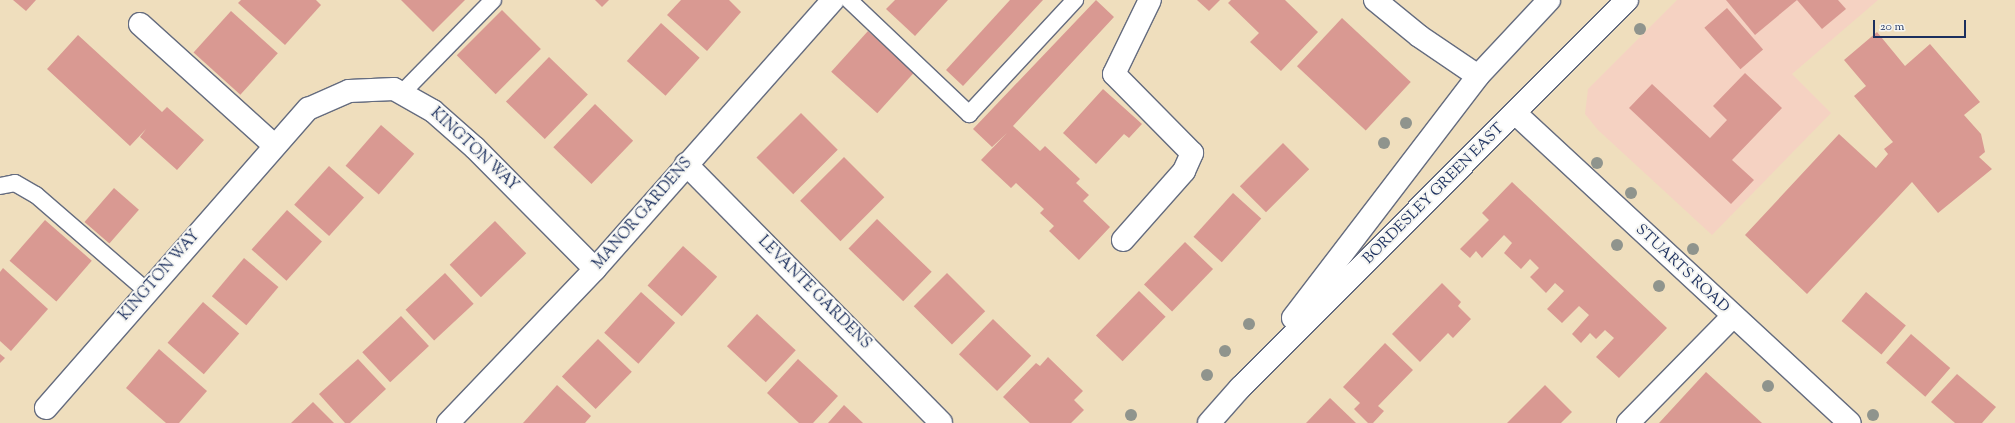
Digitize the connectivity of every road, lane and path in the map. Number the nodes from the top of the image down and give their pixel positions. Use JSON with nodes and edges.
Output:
{"nodes":[{"id":1,"x":493,"y":0,"type":"edge"},
{"id":2,"x":833,"y":0,"type":"edge"},
{"id":3,"x":849,"y":0,"type":"edge"},
{"id":4,"x":1075,"y":0,"type":"edge"},
{"id":5,"x":1150,"y":0,"type":"edge"},
{"id":6,"x":1375,"y":0,"type":"edge"},
{"id":7,"x":1549,"y":0,"type":"edge"},
{"id":8,"x":1628,"y":0,"type":"edge"},
{"id":9,"x":140,"y":24,"type":"dead end"},
{"id":10,"x":1478,"y":76,"type":"junction"},
{"id":11,"x":402,"y":93,"type":"junction"},
{"id":12,"x":1515,"y":113,"type":"junction"},
{"id":13,"x":274,"y":146,"type":"junction"},
{"id":14,"x":686,"y":164,"type":"junction"},
{"id":15,"x":0,"y":186,"type":"edge"},
{"id":16,"x":1123,"y":240,"type":"dead end"},
{"id":17,"x":595,"y":269,"type":"junction"},
{"id":18,"x":147,"y":291,"type":"junction"},
{"id":19,"x":1734,"y":316,"type":"junction"},
{"id":20,"x":1240,"y":388,"type":"junction"},
{"id":21,"x":46,"y":408,"type":"dead end"},
{"id":22,"x":448,"y":423,"type":"edge"},
{"id":23,"x":941,"y":423,"type":"edge"},
{"id":24,"x":1209,"y":423,"type":"edge"},
{"id":25,"x":1628,"y":423,"type":"edge"},
{"id":26,"x":1850,"y":423,"type":"edge"}],
"edges":[{"from":1,"to":11,"type":"lane"},
{"from":2,"to":14,"type":"street","name":"MANOR GARDENS"},
{"from":3,"to":4,"type":"lane"},
{"from":5,"to":16,"type":"street"},
{"from":6,"to":10,"type":"street"},
{"from":7,"to":10,"type":"street","name":"BORDESLEY GREEN EAST"},
{"from":8,"to":12,"type":"street","name":"BORDESLEY GREEN EAST"},
{"from":9,"to":13,"type":"street"},
{"from":10,"to":20,"type":"street","name":"BORDESLEY GREEN EAST"},
{"from":11,"to":13,"type":"street","name":"KINGTON WAY"},
{"from":11,"to":17,"type":"street","name":"KINGTON WAY"},
{"from":12,"to":19,"type":"street","name":"STUARTS ROAD"},
{"from":12,"to":20,"type":"street","name":"BORDESLEY GREEN EAST"},
{"from":13,"to":18,"type":"street","name":"KINGTON WAY"},
{"from":14,"to":17,"type":"street","name":"MANOR GARDENS"},
{"from":14,"to":23,"type":"street","name":"LEVANTE GARDENS"},
{"from":15,"to":18,"type":"lane"},
{"from":17,"to":22,"type":"street","name":"MANOR GARDENS"},
{"from":18,"to":21,"type":"street","name":"KINGTON WAY"},
{"from":19,"to":25,"type":"street"},
{"from":19,"to":26,"type":"street","name":"STUARTS ROAD"},
{"from":20,"to":24,"type":"street","name":"BORDESLEY GREEN EAST"}]}
